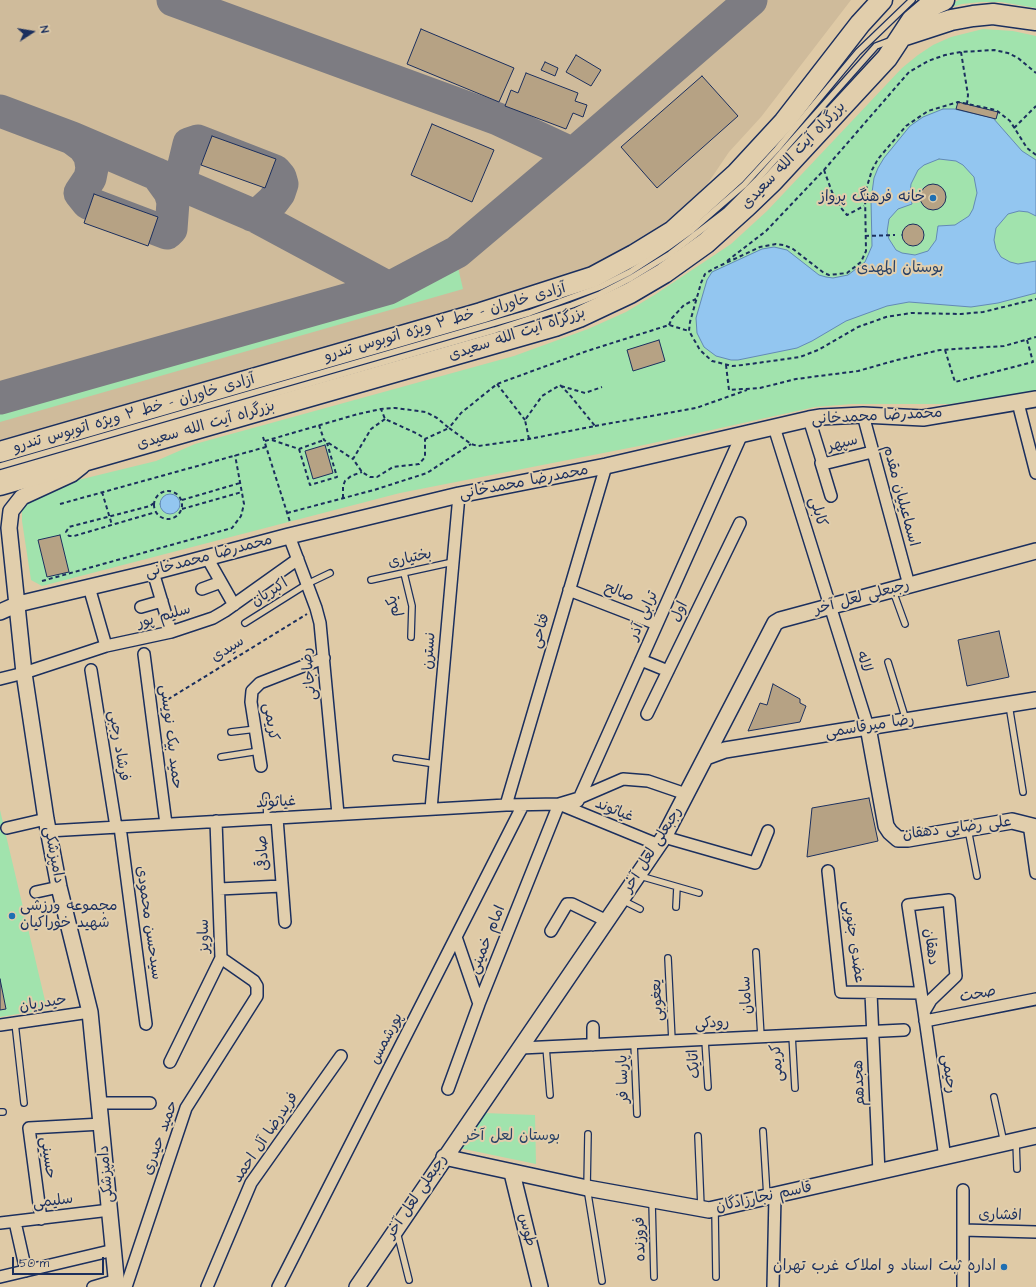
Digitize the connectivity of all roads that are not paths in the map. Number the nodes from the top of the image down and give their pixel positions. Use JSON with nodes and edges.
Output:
{"nodes":[{"id":1,"x":882,"y":0,"type":"edge"},
{"id":2,"x":895,"y":0,"type":"edge"},
{"id":3,"x":912,"y":0,"type":"edge"},
{"id":4,"x":944,"y":0,"type":"edge"},
{"id":5,"x":1036,"y":20,"type":"edge"},
{"id":6,"x":860,"y":24,"type":"junction"},
{"id":7,"x":902,"y":36,"type":"junction"},
{"id":8,"x":1036,"y":399,"type":"edge"},
{"id":9,"x":1018,"y":403,"type":"junction"},
{"id":10,"x":863,"y":415,"type":"junction"},
{"id":11,"x":809,"y":419,"type":"junction"},
{"id":12,"x":774,"y":427,"type":"junction"},
{"id":13,"x":742,"y":434,"type":"junction"},
{"id":14,"x":0,"y":452,"type":"edge"},
{"id":15,"x":872,"y":452,"type":"junction"},
{"id":16,"x":91,"y":460,"type":"junction"},
{"id":17,"x":821,"y":463,"type":"junction"},
{"id":18,"x":0,"y":466,"type":"edge"},
{"id":19,"x":606,"y":466,"type":"junction"},
{"id":20,"x":0,"y":473,"type":"edge"},
{"id":21,"x":1036,"y":473,"type":"edge"},
{"id":22,"x":0,"y":485,"type":"edge"},
{"id":23,"x":459,"y":496,"type":"junction"},
{"id":24,"x":831,"y":496,"type":"dead end"},
{"id":25,"x":740,"y":523,"type":"dead end"},
{"id":26,"x":291,"y":536,"type":"junction"},
{"id":27,"x":1036,"y":551,"type":"edge"},
{"id":28,"x":298,"y":559,"type":"junction"},
{"id":29,"x":209,"y":562,"type":"dead end"},
{"id":30,"x":453,"y":562,"type":"junction"},
{"id":31,"x":153,"y":572,"type":"junction"},
{"id":32,"x":404,"y":572,"type":"junction"},
{"id":33,"x":330,"y":574,"type":"dead end"},
{"id":34,"x":372,"y":580,"type":"dead end"},
{"id":35,"x":221,"y":582,"type":"junction"},
{"id":36,"x":307,"y":584,"type":"junction"},
{"id":37,"x":909,"y":585,"type":"junction"},
{"id":38,"x":90,"y":587,"type":"junction"},
{"id":39,"x":202,"y":589,"type":"dead end"},
{"id":40,"x":569,"y":590,"type":"junction"},
{"id":41,"x":892,"y":590,"type":"junction"},
{"id":42,"x":162,"y":600,"type":"junction"},
{"id":43,"x":0,"y":603,"type":"edge"},
{"id":44,"x":18,"y":604,"type":"junction"},
{"id":45,"x":234,"y":605,"type":"junction"},
{"id":46,"x":830,"y":606,"type":"junction"},
{"id":47,"x":141,"y":607,"type":"dead end"},
{"id":48,"x":0,"y":612,"type":"edge"},
{"id":49,"x":245,"y":623,"type":"dead end"},
{"id":50,"x":657,"y":624,"type":"junction"},
{"id":51,"x":905,"y":624,"type":"dead end"},
{"id":52,"x":171,"y":632,"type":"junction"},
{"id":53,"x":411,"y":637,"type":"dead end"},
{"id":54,"x":106,"y":646,"type":"junction"},
{"id":55,"x":144,"y":654,"type":"dead end"},
{"id":56,"x":324,"y":658,"type":"junction"},
{"id":57,"x":641,"y":660,"type":"junction"},
{"id":58,"x":888,"y":662,"type":"dead end"},
{"id":59,"x":91,"y":670,"type":"dead end"},
{"id":60,"x":668,"y":671,"type":"junction"},
{"id":61,"x":24,"y":673,"type":"junction"},
{"id":62,"x":0,"y":679,"type":"edge"},
{"id":63,"x":1036,"y":700,"type":"edge"},
{"id":64,"x":1009,"y":704,"type":"junction"},
{"id":65,"x":647,"y":714,"type":"dead end"},
{"id":66,"x":907,"y":721,"type":"junction"},
{"id":67,"x":868,"y":727,"type":"junction"},
{"id":68,"x":256,"y":729,"type":"junction"},
{"id":69,"x":231,"y":732,"type":"dead end"},
{"id":70,"x":260,"y":751,"type":"junction"},
{"id":71,"x":221,"y":756,"type":"dead end"},
{"id":72,"x":706,"y":757,"type":"junction"},
{"id":73,"x":396,"y":758,"type":"dead end"},
{"id":74,"x":435,"y":764,"type":"junction"},
{"id":75,"x":261,"y":766,"type":"dead end"},
{"id":76,"x":1023,"y":792,"type":"dead end"},
{"id":77,"x":686,"y":794,"type":"junction"},
{"id":78,"x":266,"y":796,"type":"dead end"},
{"id":79,"x":579,"y":798,"type":"junction"},
{"id":80,"x":523,"y":804,"type":"junction"},
{"id":81,"x":559,"y":804,"type":"junction"},
{"id":82,"x":506,"y":805,"type":"junction"},
{"id":83,"x":431,"y":809,"type":"junction"},
{"id":84,"x":573,"y":811,"type":"junction"},
{"id":85,"x":338,"y":814,"type":"junction"},
{"id":86,"x":272,"y":818,"type":"junction"},
{"id":87,"x":216,"y":821,"type":"junction"},
{"id":88,"x":166,"y":824,"type":"junction"},
{"id":89,"x":47,"y":825,"type":"junction"},
{"id":90,"x":1033,"y":826,"type":"edge"},
{"id":91,"x":118,"y":827,"type":"junction"},
{"id":92,"x":7,"y":828,"type":"dead end"},
{"id":93,"x":968,"y":828,"type":"junction"},
{"id":94,"x":768,"y":831,"type":"dead end"},
{"id":95,"x":662,"y":841,"type":"junction"},
{"id":96,"x":828,"y":870,"type":"dead end"},
{"id":97,"x":1036,"y":873,"type":"edge"},
{"id":98,"x":638,"y":875,"type":"junction"},
{"id":99,"x":977,"y":876,"type":"dead end"},
{"id":100,"x":282,"y":886,"type":"junction"},
{"id":101,"x":59,"y":887,"type":"junction"},
{"id":102,"x":677,"y":887,"type":"junction"},
{"id":103,"x":219,"y":889,"type":"junction"},
{"id":104,"x":36,"y":892,"type":"dead end"},
{"id":105,"x":699,"y":893,"type":"dead end"},
{"id":106,"x":622,"y":900,"type":"junction"},
{"id":107,"x":676,"y":907,"type":"dead end"},
{"id":108,"x":640,"y":909,"type":"dead end"},
{"id":109,"x":607,"y":921,"type":"junction"},
{"id":110,"x":285,"y":922,"type":"dead end"},
{"id":111,"x":551,"y":931,"type":"dead end"},
{"id":112,"x":456,"y":937,"type":"junction"},
{"id":113,"x":756,"y":952,"type":"dead end"},
{"id":114,"x":221,"y":958,"type":"junction"},
{"id":115,"x":668,"y":958,"type":"dead end"},
{"id":116,"x":871,"y":993,"type":"junction"},
{"id":117,"x":921,"y":993,"type":"junction"},
{"id":118,"x":1036,"y":999,"type":"edge"},
{"id":119,"x":479,"y":1004,"type":"junction"},
{"id":120,"x":90,"y":1012,"type":"junction"},
{"id":121,"x":924,"y":1017,"type":"junction"},
{"id":122,"x":15,"y":1023,"type":"junction"},
{"id":123,"x":146,"y":1024,"type":"dead end"},
{"id":124,"x":0,"y":1025,"type":"edge"},
{"id":125,"x":593,"y":1027,"type":"dead end"},
{"id":126,"x":904,"y":1030,"type":"dead end"},
{"id":127,"x":873,"y":1032,"type":"junction"},
{"id":128,"x":792,"y":1035,"type":"junction"},
{"id":129,"x":761,"y":1037,"type":"junction"},
{"id":130,"x":705,"y":1040,"type":"junction"},
{"id":131,"x":672,"y":1041,"type":"junction"},
{"id":132,"x":634,"y":1043,"type":"junction"},
{"id":133,"x":593,"y":1045,"type":"junction"},
{"id":134,"x":546,"y":1047,"type":"junction"},
{"id":135,"x":521,"y":1048,"type":"junction"},
{"id":136,"x":341,"y":1056,"type":"dead end"},
{"id":137,"x":170,"y":1062,"type":"dead end"},
{"id":138,"x":708,"y":1088,"type":"dead end"},
{"id":139,"x":795,"y":1088,"type":"dead end"},
{"id":140,"x":448,"y":1089,"type":"dead end"},
{"id":141,"x":550,"y":1095,"type":"dead end"},
{"id":142,"x":994,"y":1097,"type":"dead end"},
{"id":143,"x":24,"y":1103,"type":"dead end"},
{"id":144,"x":100,"y":1103,"type":"junction"},
{"id":145,"x":150,"y":1103,"type":"dead end"},
{"id":146,"x":637,"y":1114,"type":"dead end"},
{"id":147,"x":102,"y":1124,"type":"junction"},
{"id":148,"x":763,"y":1131,"type":"dead end"},
{"id":149,"x":588,"y":1134,"type":"dead end"},
{"id":150,"x":698,"y":1136,"type":"dead end"},
{"id":151,"x":1036,"y":1136,"type":"edge"},
{"id":152,"x":1010,"y":1142,"type":"junction"},
{"id":153,"x":444,"y":1157,"type":"junction"},
{"id":154,"x":944,"y":1158,"type":"junction"},
{"id":155,"x":1017,"y":1169,"type":"dead end"},
{"id":156,"x":512,"y":1173,"type":"junction"},
{"id":157,"x":879,"y":1173,"type":"junction"},
{"id":158,"x":588,"y":1188,"type":"junction"},
{"id":159,"x":963,"y":1190,"type":"dead end"},
{"id":160,"x":771,"y":1197,"type":"junction"},
{"id":161,"x":652,"y":1200,"type":"junction"},
{"id":162,"x":110,"y":1210,"type":"junction"},
{"id":163,"x":708,"y":1210,"type":"junction"},
{"id":164,"x":41,"y":1219,"type":"junction"},
{"id":165,"x":15,"y":1222,"type":"junction"},
{"id":166,"x":0,"y":1223,"type":"edge"},
{"id":167,"x":396,"y":1228,"type":"junction"},
{"id":168,"x":963,"y":1230,"type":"junction"},
{"id":169,"x":1036,"y":1232,"type":"edge"},
{"id":170,"x":114,"y":1250,"type":"junction"},
{"id":171,"x":26,"y":1271,"type":"junction"},
{"id":172,"x":0,"y":1277,"type":"edge"},
{"id":173,"x":654,"y":1277,"type":"dead end"},
{"id":174,"x":716,"y":1277,"type":"dead end"},
{"id":175,"x":409,"y":1280,"type":"dead end"},
{"id":176,"x":602,"y":1281,"type":"dead end"},
{"id":177,"x":120,"y":1285,"type":"edge"},
{"id":178,"x":92,"y":1287,"type":"edge"},
{"id":179,"x":206,"y":1287,"type":"edge"},
{"id":180,"x":278,"y":1287,"type":"edge"},
{"id":181,"x":356,"y":1287,"type":"edge"},
{"id":182,"x":540,"y":1287,"type":"edge"},
{"id":183,"x":774,"y":1287,"type":"edge"},
{"id":184,"x":963,"y":1287,"type":"edge"}],
"edges":[{"from":1,"to":6,"type":"highway","name":"بزرگراه آیت الله سعیدی"},
{"from":2,"to":6,"type":"highway"},
{"from":3,"to":18,"type":"lane","name":"آزادی خاوران - خط ۲ ویژه اتوبوس تندرو"},
{"from":4,"to":7,"type":"highway","name":"بزرگراه آیت الله سعیدی"},
{"from":5,"to":7,"type":"highway"},
{"from":6,"to":14,"type":"highway","name":"بزرگراه آیت الله سعیدی"},
{"from":7,"to":16,"type":"highway","name":"بزرگراه آیت الله سعیدی"},
{"from":7,"to":20,"type":"lane","name":"آزادی خاوران - خط ۲ ویژه اتوبوس تندرو"},
{"from":8,"to":9,"type":"street","name":"محمدرضا محمدخانی"},
{"from":9,"to":10,"type":"street","name":"محمدرضا محمدخانی"},
{"from":9,"to":21,"type":"street"},
{"from":10,"to":11,"type":"street","name":"محمدرضا محمدخانی"},
{"from":10,"to":15,"type":"street","name":"اسماعیلیان مقدم"},
{"from":11,"to":12,"type":"street","name":"محمدرضا محمدخانی"},
{"from":11,"to":17,"type":"street","name":"سپهر"},
{"from":12,"to":13,"type":"street","name":"محمدرضا محمدخانی"},
{"from":12,"to":46,"type":"street","name":"کابلی"},
{"from":13,"to":19,"type":"street","name":"محمدرضا محمدخانی"},
{"from":13,"to":50,"type":"street","name":"ترابی آذر"},
{"from":15,"to":17,"type":"street","name":"سپهر"},
{"from":15,"to":37,"type":"street","name":"اسماعیلیان مقدم"},
{"from":16,"to":22,"type":"highway","name":"بزرگراه آیت الله سعیدی"},
{"from":16,"to":44,"type":"street","name":"دامپزشکی"},
{"from":17,"to":24,"type":"street","name":"سپهر"},
{"from":19,"to":23,"type":"street","name":"محمدرضا محمدخانی"},
{"from":19,"to":40,"type":"street","name":"فتاحی"},
{"from":23,"to":26,"type":"street","name":"محمدرضا محمدخانی"},
{"from":23,"to":30,"type":"street","name":"نسترن"},
{"from":25,"to":60,"type":"street","name":"اول"},
{"from":26,"to":28,"type":"street","name":"رضاجانی"},
{"from":26,"to":31,"type":"street","name":"محمدرضا محمدخانی"},
{"from":27,"to":37,"type":"street","name":"رجبعلی لعل آخر"},
{"from":28,"to":36,"type":"street","name":"رضاجانی"},
{"from":28,"to":45,"type":"street","name":"سلیم پور"},
{"from":29,"to":35,"type":"street"},
{"from":30,"to":32,"type":"lane","name":"بختیاری"},
{"from":30,"to":74,"type":"street","name":"نسترن"},
{"from":31,"to":38,"type":"street","name":"محمدرضا محمدخانی"},
{"from":31,"to":42,"type":"street"},
{"from":32,"to":34,"type":"lane","name":"بختیاری"},
{"from":32,"to":53,"type":"lane","name":"یکم"},
{"from":33,"to":36,"type":"lane","name":"اکبریان"},
{"from":35,"to":39,"type":"street"},
{"from":35,"to":45,"type":"street"},
{"from":36,"to":49,"type":"lane","name":"اکبریان"},
{"from":36,"to":56,"type":"street","name":"رضاجانی"},
{"from":37,"to":41,"type":"street","name":"رجبعلی لعل آخر"},
{"from":38,"to":44,"type":"street","name":"محمدرضا محمدخانی"},
{"from":38,"to":54,"type":"street"},
{"from":40,"to":50,"type":"street","name":"صالح"},
{"from":40,"to":82,"type":"street","name":"فتاحی"},
{"from":41,"to":46,"type":"street","name":"رجبعلی لعل آخر"},
{"from":41,"to":51,"type":"lane"},
{"from":42,"to":47,"type":"street"},
{"from":42,"to":52,"type":"street"},
{"from":43,"to":44,"type":"street"},
{"from":44,"to":48,"type":"street"},
{"from":44,"to":61,"type":"street","name":"دامپزشکی"},
{"from":45,"to":52,"type":"street","name":"سلیم پور"},
{"from":46,"to":67,"type":"street","name":"لاله"},
{"from":46,"to":72,"type":"street","name":"رجبعلی لعل آخر"},
{"from":50,"to":57,"type":"street","name":"ترابی آذر"},
{"from":52,"to":54,"type":"street","name":"سلیم پور"},
{"from":54,"to":61,"type":"street","name":"سلیم پور"},
{"from":55,"to":88,"type":"street","name":"حمید بیک نویسی"},
{"from":56,"to":68,"type":"street","name":"کریمی"},
{"from":56,"to":85,"type":"street","name":"رضاجانی"},
{"from":57,"to":60,"type":"street"},
{"from":57,"to":79,"type":"street","name":"ترابی آذر"},
{"from":58,"to":66,"type":"lane"},
{"from":59,"to":91,"type":"street","name":"فرشاد رجبی"},
{"from":60,"to":65,"type":"street","name":"اول"},
{"from":61,"to":62,"type":"street","name":"سلیم پور"},
{"from":61,"to":89,"type":"street","name":"دامپزشکی"},
{"from":63,"to":64,"type":"street","name":"رضا میرقاسمی"},
{"from":64,"to":66,"type":"street","name":"رضا میرقاسمی"},
{"from":64,"to":76,"type":"lane"},
{"from":66,"to":67,"type":"street","name":"رضا میرقاسمی"},
{"from":67,"to":72,"type":"street","name":"رضا میرقاسمی"},
{"from":67,"to":93,"type":"street","name":"علی رضایی دهقان"},
{"from":68,"to":69,"type":"lane"},
{"from":68,"to":70,"type":"street","name":"کریمی"},
{"from":70,"to":71,"type":"lane"},
{"from":70,"to":75,"type":"street","name":"کریمی"},
{"from":72,"to":77,"type":"street","name":"رجبعلی لعل آخر"},
{"from":73,"to":74,"type":"lane"},
{"from":74,"to":83,"type":"street","name":"نسترن"},
{"from":77,"to":79,"type":"street"},
{"from":77,"to":95,"type":"street","name":"رجبعلی لعل آخر"},
{"from":78,"to":86,"type":"lane"},
{"from":79,"to":81,"type":"street"},
{"from":79,"to":84,"type":"street","name":"ترابی آذر"},
{"from":80,"to":81,"type":"street","name":"غیاثوند"},
{"from":80,"to":82,"type":"street","name":"غیاثوند"},
{"from":80,"to":112,"type":"street","name":"پورشمس"},
{"from":81,"to":84,"type":"street","name":"غیاثوند"},
{"from":81,"to":119,"type":"street","name":"امام خمینی"},
{"from":82,"to":83,"type":"street","name":"غیاثوند"},
{"from":83,"to":85,"type":"street","name":"غیاثوند"},
{"from":84,"to":95,"type":"street","name":"غیاثوند"},
{"from":85,"to":86,"type":"street","name":"غیاثوند"},
{"from":86,"to":87,"type":"street","name":"غیاثوند"},
{"from":86,"to":100,"type":"street","name":"صادقی"},
{"from":87,"to":88,"type":"street","name":"غیاثوند"},
{"from":87,"to":103,"type":"street","name":"ساویز"},
{"from":88,"to":91,"type":"street","name":"غیاثوند"},
{"from":89,"to":91,"type":"street","name":"غیاثوند"},
{"from":89,"to":92,"type":"street","name":"غیاثوند"},
{"from":89,"to":101,"type":"street","name":"دامپزشکی"},
{"from":90,"to":93,"type":"street","name":"علی رضایی دهقان"},
{"from":90,"to":97,"type":"street"},
{"from":91,"to":123,"type":"street","name":"سیدحسن محمودی"},
{"from":93,"to":99,"type":"lane"},
{"from":94,"to":95,"type":"street","name":"غیاثوند"},
{"from":95,"to":98,"type":"street","name":"رجبعلی لعل آخر"},
{"from":96,"to":116,"type":"street","name":"عضدی جنوبی"},
{"from":98,"to":102,"type":"lane"},
{"from":98,"to":106,"type":"street","name":"رجبعلی لعل آخر"},
{"from":100,"to":103,"type":"street","name":"صادقی"},
{"from":100,"to":110,"type":"street","name":"صادقی"},
{"from":101,"to":104,"type":"street"},
{"from":101,"to":120,"type":"street","name":"دامپزشکی"},
{"from":102,"to":105,"type":"lane"},
{"from":102,"to":107,"type":"lane"},
{"from":103,"to":114,"type":"street","name":"ساویز"},
{"from":106,"to":108,"type":"lane"},
{"from":106,"to":109,"type":"street","name":"رجبعلی لعل آخر"},
{"from":109,"to":111,"type":"street"},
{"from":109,"to":135,"type":"street","name":"رجبعلی لعل آخر"},
{"from":112,"to":119,"type":"street"},
{"from":112,"to":180,"type":"street","name":"پورشمس"},
{"from":113,"to":129,"type":"lane","name":"سامان"},
{"from":114,"to":137,"type":"street","name":"ساویز"},
{"from":114,"to":177,"type":"street","name":"حمید حیدری"},
{"from":115,"to":131,"type":"lane","name":"یعغوبی"},
{"from":116,"to":117,"type":"street"},
{"from":116,"to":127,"type":"street","name":"هجدهم"},
{"from":117,"to":121,"type":"street","name":"رحیمی"},
{"from":117,"to":121,"type":"street","name":"دهقان"},
{"from":118,"to":121,"type":"street","name":"صحت"},
{"from":119,"to":140,"type":"street","name":"امام خمینی"},
{"from":120,"to":122,"type":"street","name":"حیدریان"},
{"from":120,"to":144,"type":"street","name":"دامپزشکی"},
{"from":121,"to":154,"type":"street","name":"رحیمی"},
{"from":122,"to":124,"type":"street","name":"حیدریان"},
{"from":122,"to":143,"type":"lane"},
{"from":125,"to":133,"type":"street"},
{"from":126,"to":127,"type":"street","name":"رودکی"},
{"from":127,"to":128,"type":"street","name":"رودکی"},
{"from":127,"to":157,"type":"street","name":"هجدهم"},
{"from":128,"to":129,"type":"street","name":"رودکی"},
{"from":128,"to":139,"type":"lane","name":"کریمی"},
{"from":129,"to":130,"type":"street","name":"رودکی"},
{"from":130,"to":131,"type":"street","name":"رودکی"},
{"from":130,"to":138,"type":"lane","name":"اتایک"},
{"from":131,"to":132,"type":"street","name":"رودکی"},
{"from":132,"to":133,"type":"street","name":"رودکی"},
{"from":132,"to":146,"type":"lane","name":"پارسا فر"},
{"from":133,"to":134,"type":"street","name":"رودکی"},
{"from":134,"to":135,"type":"street","name":"رودکی"},
{"from":134,"to":141,"type":"lane"},
{"from":135,"to":153,"type":"street","name":"رجبعلی لعل آخر"},
{"from":136,"to":179,"type":"street","name":"فریدرضا آل احمد"},
{"from":142,"to":152,"type":"lane"},
{"from":144,"to":145,"type":"street"},
{"from":144,"to":147,"type":"street","name":"دامپزشکی"},
{"from":147,"to":162,"type":"street","name":"دامپزشکی"},
{"from":147,"to":164,"type":"street","name":"حسینی"},
{"from":148,"to":160,"type":"lane"},
{"from":149,"to":158,"type":"lane"},
{"from":150,"to":163,"type":"lane"},
{"from":151,"to":152,"type":"street","name":"قاسم نجارزادگان"},
{"from":152,"to":154,"type":"street","name":"قاسم نجارزادگان"},
{"from":152,"to":155,"type":"lane"},
{"from":153,"to":156,"type":"street","name":"قاسم نجارزادگان"},
{"from":153,"to":167,"type":"street","name":"رجبعلی لعل آخر"},
{"from":154,"to":157,"type":"street","name":"قاسم نجارزادگان"},
{"from":156,"to":158,"type":"street","name":"قاسم نجارزادگان"},
{"from":156,"to":182,"type":"street","name":"طوس"},
{"from":157,"to":160,"type":"street","name":"قاسم نجارزادگان"},
{"from":158,"to":161,"type":"street","name":"قاسم نجارزادگان"},
{"from":158,"to":176,"type":"lane"},
{"from":159,"to":168,"type":"street","name":"افشاری"},
{"from":160,"to":163,"type":"street","name":"قاسم نجارزادگان"},
{"from":160,"to":183,"type":"street"},
{"from":161,"to":163,"type":"street","name":"قاسم نجارزادگان"},
{"from":161,"to":173,"type":"lane","name":"فروزنده"},
{"from":162,"to":164,"type":"street","name":"سلیمی"},
{"from":162,"to":170,"type":"street","name":"دامپزشکی"},
{"from":163,"to":174,"type":"lane"},
{"from":164,"to":165,"type":"street","name":"سلیمی"},
{"from":165,"to":166,"type":"street","name":"سلیمی"},
{"from":165,"to":171,"type":"street"},
{"from":167,"to":175,"type":"lane"},
{"from":167,"to":181,"type":"street","name":"رجبعلی لعل آخر"},
{"from":168,"to":169,"type":"street","name":"افشاری"},
{"from":168,"to":184,"type":"street","name":"افشاری"},
{"from":170,"to":171,"type":"street"},
{"from":170,"to":177,"type":"street","name":"دامپزشکی"},
{"from":171,"to":172,"type":"street"},
{"from":177,"to":178,"type":"street"}]}
